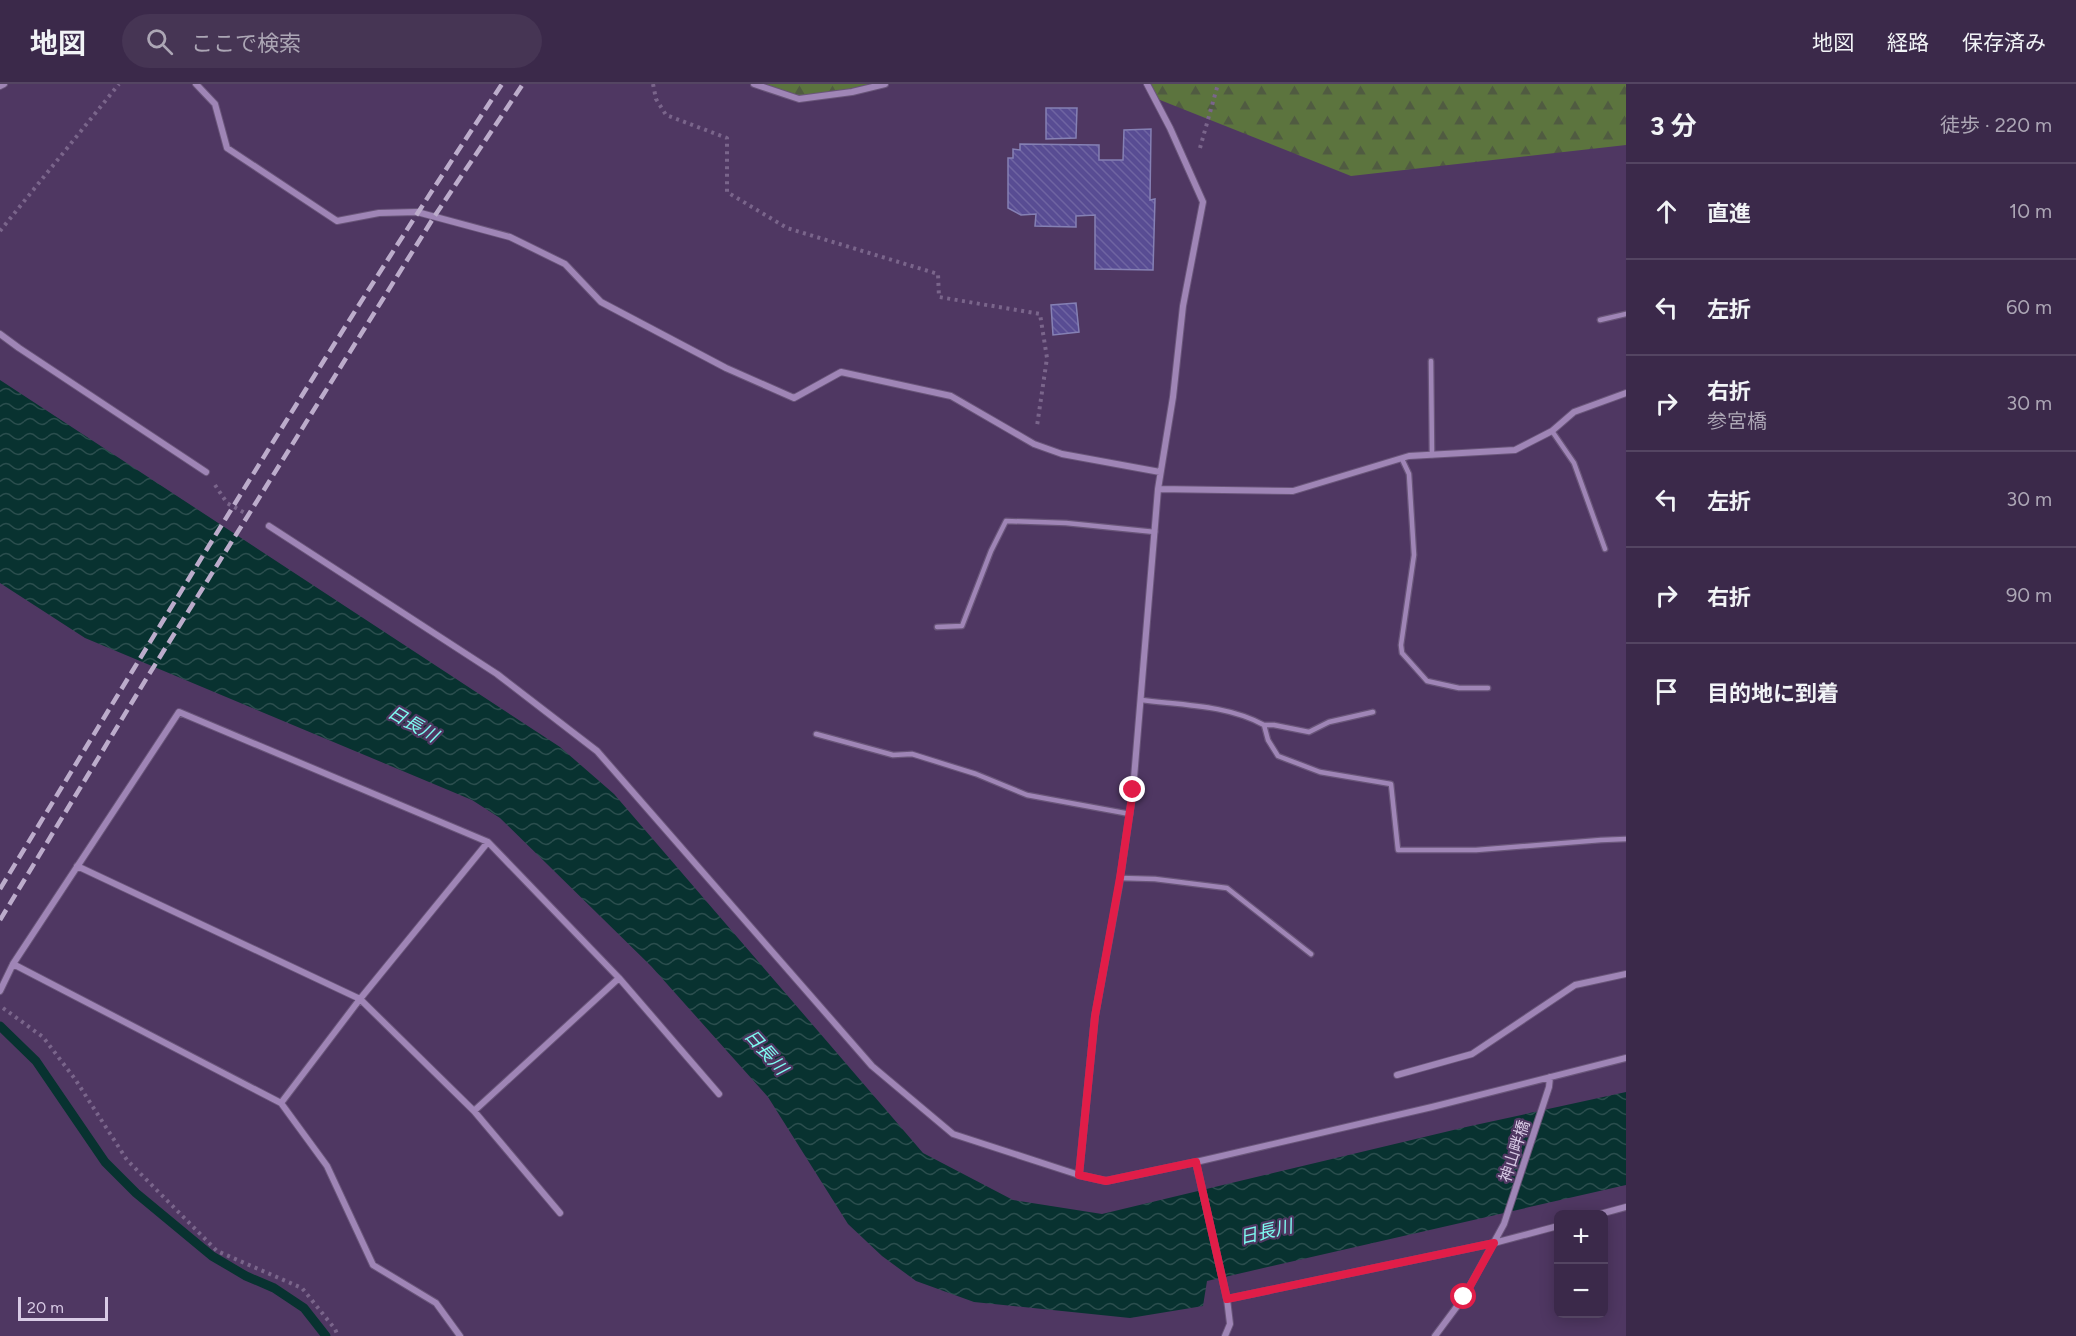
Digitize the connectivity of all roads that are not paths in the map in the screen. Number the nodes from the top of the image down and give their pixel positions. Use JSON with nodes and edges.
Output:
{"nodes":[{"id":1,"x":196,"y":84,"type":"edge"},
{"id":2,"x":754,"y":84,"type":"edge"},
{"id":3,"x":885,"y":84,"type":"edge"},
{"id":4,"x":1148,"y":84,"type":"edge"},
{"id":5,"x":1626,"y":314,"type":"edge"},
{"id":6,"x":1600,"y":320,"type":"dead end"},
{"id":7,"x":0,"y":334,"type":"edge"},
{"id":8,"x":1431,"y":361,"type":"dead end"},
{"id":9,"x":1626,"y":393,"type":"edge"},
{"id":10,"x":1552,"y":431,"type":"junction"},
{"id":11,"x":1432,"y":454,"type":"junction"},
{"id":12,"x":1402,"y":459,"type":"junction"},
{"id":13,"x":1160,"y":471,"type":"junction"},
{"id":14,"x":206,"y":472,"type":"road end"},
{"id":15,"x":1158,"y":489,"type":"junction"},
{"id":16,"x":269,"y":526,"type":"road end"},
{"id":17,"x":1155,"y":532,"type":"junction"},
{"id":18,"x":1605,"y":549,"type":"dead end"},
{"id":19,"x":937,"y":627,"type":"dead end"},
{"id":20,"x":1488,"y":688,"type":"dead end"},
{"id":21,"x":1141,"y":700,"type":"junction"},
{"id":22,"x":1373,"y":712,"type":"dead end"},
{"id":23,"x":1264,"y":725,"type":"junction"},
{"id":24,"x":816,"y":734,"type":"dead end"},
{"id":25,"x":1130,"y":814,"type":"junction"},
{"id":26,"x":1626,"y":839,"type":"edge"},
{"id":27,"x":488,"y":842,"type":"junction"},
{"id":28,"x":77,"y":866,"type":"junction"},
{"id":29,"x":1120,"y":878,"type":"junction"},
{"id":30,"x":1311,"y":954,"type":"dead end"},
{"id":31,"x":13,"y":964,"type":"junction"},
{"id":32,"x":1626,"y":974,"type":"edge"},
{"id":33,"x":619,"y":978,"type":"junction"},
{"id":34,"x":0,"y":991,"type":"edge"},
{"id":35,"x":360,"y":999,"type":"junction"},
{"id":36,"x":1626,"y":1058,"type":"edge"},
{"id":37,"x":1397,"y":1075,"type":"dead end"},
{"id":38,"x":1550,"y":1077,"type":"junction"},
{"id":39,"x":719,"y":1094,"type":"dead end"},
{"id":40,"x":281,"y":1103,"type":"junction"},
{"id":41,"x":474,"y":1111,"type":"junction"},
{"id":42,"x":1196,"y":1162,"type":"junction"},
{"id":43,"x":1079,"y":1175,"type":"junction"},
{"id":44,"x":1626,"y":1207,"type":"edge"},
{"id":45,"x":560,"y":1212,"type":"dead end"},
{"id":46,"x":1608,"y":1213,"type":"edge"},
{"id":47,"x":1554,"y":1227,"type":"edge"},
{"id":48,"x":1494,"y":1243,"type":"junction"},
{"id":49,"x":1227,"y":1299,"type":"junction"},
{"id":50,"x":460,"y":1336,"type":"edge"},
{"id":51,"x":1225,"y":1336,"type":"edge"},
{"id":52,"x":1435,"y":1336,"type":"edge"}],
"edges":[{"from":1,"to":13,"type":"street"},
{"from":2,"to":3,"type":"street"},
{"from":4,"to":13,"type":"street"},
{"from":5,"to":6,"type":"lane"},
{"from":7,"to":14,"type":"street"},
{"from":8,"to":11,"type":"lane"},
{"from":9,"to":10,"type":"street"},
{"from":10,"to":11,"type":"street"},
{"from":10,"to":18,"type":"lane"},
{"from":11,"to":12,"type":"street"},
{"from":12,"to":15,"type":"street"},
{"from":12,"to":20,"type":"lane"},
{"from":13,"to":15,"type":"street"},
{"from":15,"to":17,"type":"street"},
{"from":16,"to":43,"type":"street"},
{"from":17,"to":19,"type":"lane"},
{"from":17,"to":21,"type":"street"},
{"from":21,"to":23,"type":"lane"},
{"from":21,"to":25,"type":"street"},
{"from":22,"to":23,"type":"lane"},
{"from":23,"to":26,"type":"lane"},
{"from":24,"to":25,"type":"lane"},
{"from":25,"to":29,"type":"street"},
{"from":27,"to":28,"type":"street"},
{"from":27,"to":33,"type":"street"},
{"from":27,"to":35,"type":"street"},
{"from":28,"to":31,"type":"street"},
{"from":28,"to":35,"type":"street"},
{"from":29,"to":30,"type":"lane"},
{"from":29,"to":43,"type":"street"},
{"from":31,"to":34,"type":"street"},
{"from":31,"to":40,"type":"street"},
{"from":32,"to":37,"type":"street"},
{"from":33,"to":39,"type":"street"},
{"from":33,"to":41,"type":"street"},
{"from":35,"to":40,"type":"street"},
{"from":35,"to":41,"type":"street"},
{"from":36,"to":38,"type":"street"},
{"from":38,"to":42,"type":"street"},
{"from":38,"to":48,"type":"street","name":"神山畔橋"},
{"from":40,"to":50,"type":"street"},
{"from":41,"to":45,"type":"street"},
{"from":42,"to":43,"type":"street"},
{"from":42,"to":49,"type":"street"},
{"from":44,"to":46,"type":"street"},
{"from":47,"to":48,"type":"street"},
{"from":48,"to":49,"type":"street"},
{"from":48,"to":52,"type":"street","name":"神山畔橋"},
{"from":49,"to":51,"type":"street"}]}
